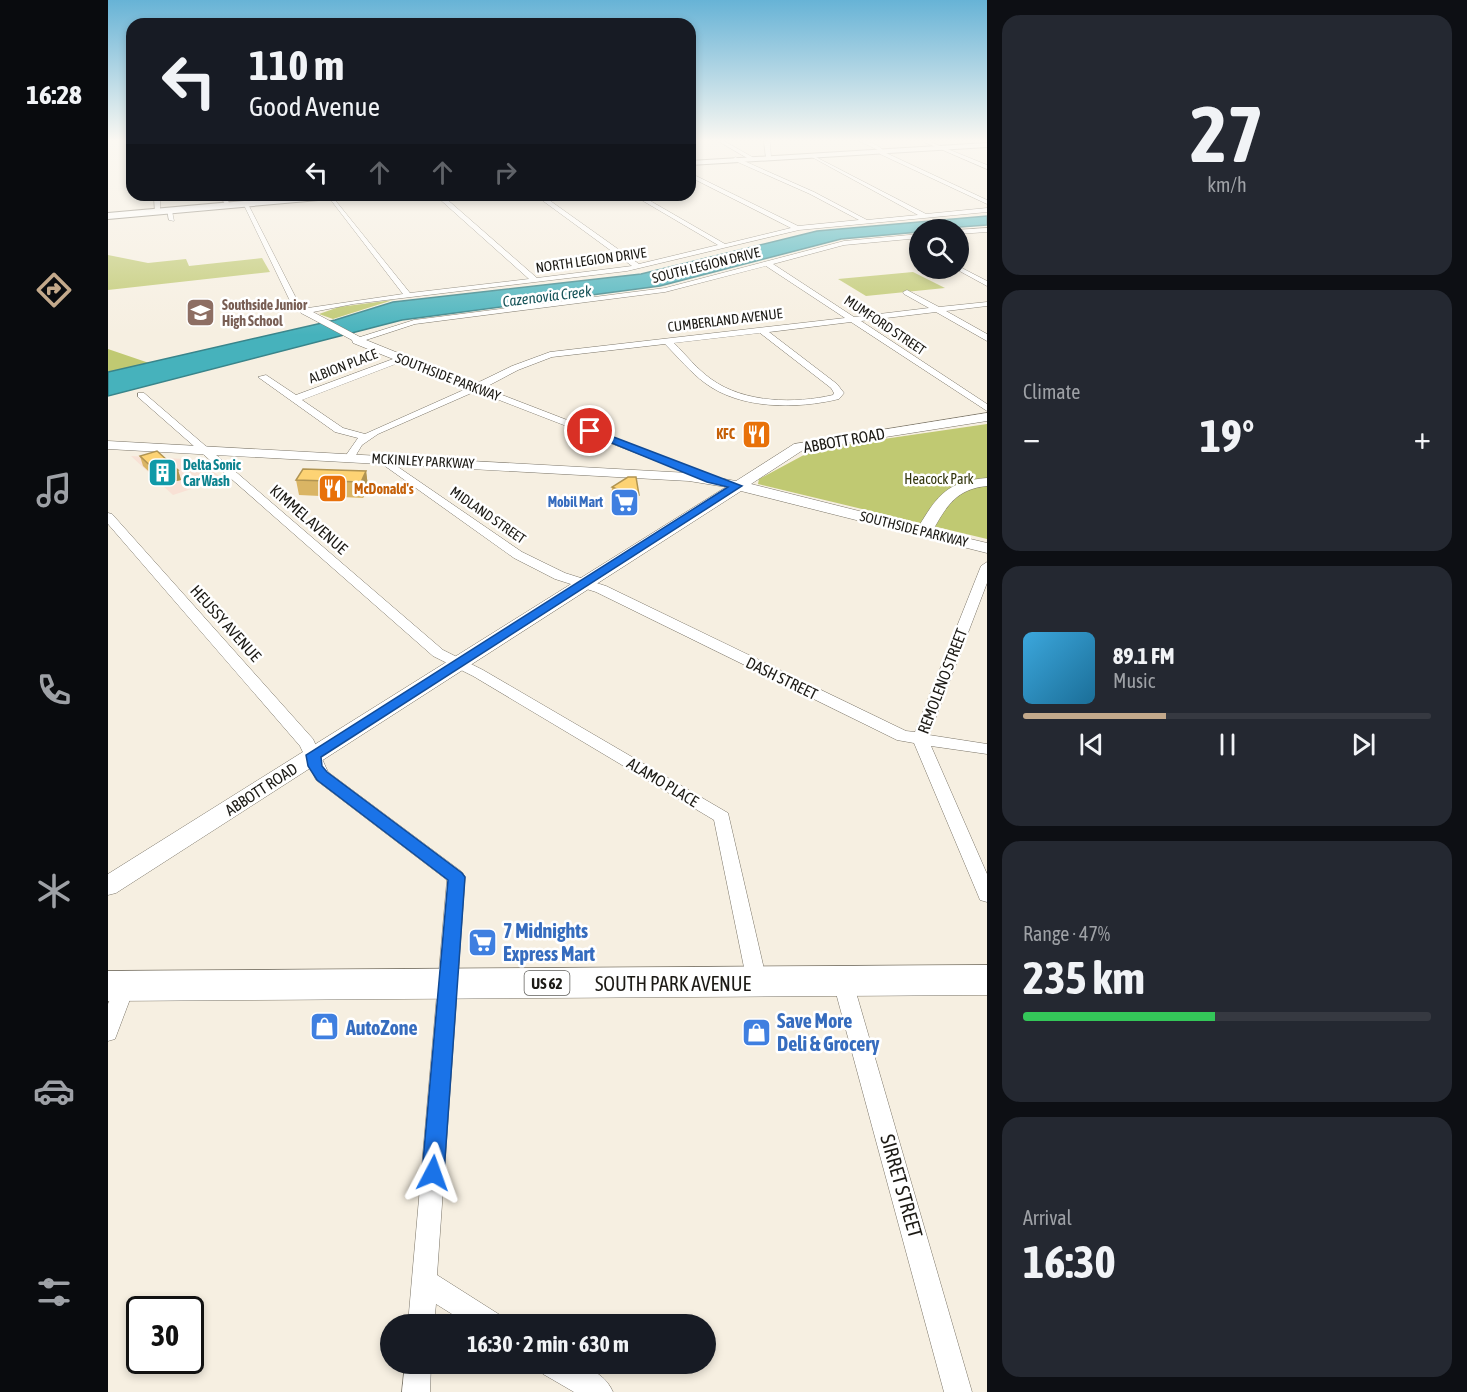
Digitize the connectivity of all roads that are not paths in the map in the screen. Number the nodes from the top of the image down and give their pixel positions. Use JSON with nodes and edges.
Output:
{"nodes":[{"id":1,"x":158,"y":206,"type":"edge"},
{"id":2,"x":223,"y":206,"type":"edge"},
{"id":3,"x":246,"y":206,"type":"edge"},
{"id":4,"x":337,"y":206,"type":"edge"},
{"id":5,"x":451,"y":206,"type":"edge"},
{"id":6,"x":553,"y":206,"type":"edge"},
{"id":7,"x":655,"y":206,"type":"edge"},
{"id":8,"x":753,"y":206,"type":"edge"},
{"id":9,"x":837,"y":206,"type":"edge"},
{"id":10,"x":907,"y":206,"type":"edge"},
{"id":11,"x":987,"y":210,"type":"edge"},
{"id":12,"x":158,"y":212,"type":"junction"},
{"id":13,"x":108,"y":216,"type":"edge"},
{"id":14,"x":925,"y":216,"type":"junction"},
{"id":15,"x":867,"y":222,"type":"junction"},
{"id":16,"x":797,"y":228,"type":"junction"},
{"id":17,"x":878,"y":228,"type":"dead end"},
{"id":18,"x":987,"y":230,"type":"edge"},
{"id":19,"x":969,"y":231,"type":"edge"},
{"id":20,"x":974,"y":231,"type":"junction"},
{"id":21,"x":886,"y":232,"type":"dead end"},
{"id":22,"x":909,"y":236,"type":"edge"},
{"id":23,"x":896,"y":237,"type":"junction"},
{"id":24,"x":987,"y":237,"type":"edge"},
{"id":25,"x":909,"y":244,"type":"edge"},
{"id":26,"x":724,"y":246,"type":"junction"},
{"id":27,"x":768,"y":264,"type":"junction"},
{"id":28,"x":638,"y":267,"type":"junction"},
{"id":29,"x":969,"y":274,"type":"edge"},
{"id":30,"x":535,"y":280,"type":"junction"},
{"id":31,"x":987,"y":284,"type":"edge"},
{"id":32,"x":907,"y":292,"type":"dead end"},
{"id":33,"x":408,"y":295,"type":"junction"},
{"id":34,"x":987,"y":304,"type":"edge"},
{"id":35,"x":937,"y":310,"type":"junction"},
{"id":36,"x":304,"y":311,"type":"junction"},
{"id":37,"x":852,"y":319,"type":"junction"},
{"id":38,"x":761,"y":330,"type":"junction"},
{"id":39,"x":987,"y":338,"type":"edge"},
{"id":40,"x":356,"y":341,"type":"junction"},
{"id":41,"x":667,"y":341,"type":"junction"},
{"id":42,"x":401,"y":359,"type":"junction"},
{"id":43,"x":263,"y":377,"type":"dead end"},
{"id":44,"x":474,"y":387,"type":"junction"},
{"id":45,"x":141,"y":396,"type":"dead end"},
{"id":46,"x":295,"y":399,"type":"junction"},
{"id":47,"x":987,"y":408,"type":"edge"},
{"id":48,"x":987,"y":417,"type":"edge"},
{"id":49,"x":365,"y":437,"type":"junction"},
{"id":50,"x":108,"y":445,"type":"edge"},
{"id":51,"x":206,"y":450,"type":"junction"},
{"id":52,"x":349,"y":458,"type":"junction"},
{"id":53,"x":382,"y":459,"type":"junction"},
{"id":54,"x":711,"y":480,"type":"junction"},
{"id":55,"x":987,"y":482,"type":"edge"},
{"id":56,"x":737,"y":486,"type":"junction"},
{"id":57,"x":108,"y":517,"type":"edge"},
{"id":58,"x":924,"y":532,"type":"junction"},
{"id":59,"x":987,"y":548,"type":"edge"},
{"id":60,"x":987,"y":566,"type":"edge"},
{"id":61,"x":584,"y":583,"type":"junction"},
{"id":62,"x":457,"y":664,"type":"junction"},
{"id":63,"x":920,"y":739,"type":"junction"},
{"id":64,"x":987,"y":749,"type":"edge"},
{"id":65,"x":314,"y":755,"type":"junction"},
{"id":66,"x":108,"y":886,"type":"edge"},
{"id":67,"x":987,"y":895,"type":"edge"},
{"id":68,"x":987,"y":980,"type":"edge"},
{"id":69,"x":757,"y":982,"type":"junction"},
{"id":70,"x":843,"y":982,"type":"junction"},
{"id":71,"x":448,"y":984,"type":"junction"},
{"id":72,"x":116,"y":986,"type":"edge"},
{"id":73,"x":108,"y":1032,"type":"edge"},
{"id":74,"x":425,"y":1282,"type":"junction"},
{"id":75,"x":422,"y":1314,"type":"edge"},
{"id":76,"x":475,"y":1314,"type":"edge"},
{"id":77,"x":417,"y":1374,"type":"edge"},
{"id":78,"x":569,"y":1374,"type":"edge"},
{"id":79,"x":416,"y":1392,"type":"edge"},
{"id":80,"x":599,"y":1392,"type":"edge"},
{"id":81,"x":958,"y":1392,"type":"edge"}],
"edges":[{"from":1,"to":12,"type":"street"},
{"from":2,"to":12,"type":"main road"},
{"from":3,"to":36,"type":"street","name":"SOUTHSIDE PARKWAY"},
{"from":4,"to":33,"type":"street"},
{"from":5,"to":30,"type":"street"},
{"from":6,"to":28,"type":"street"},
{"from":7,"to":26,"type":"street"},
{"from":8,"to":16,"type":"street"},
{"from":9,"to":15,"type":"street"},
{"from":10,"to":14,"type":"street"},
{"from":11,"to":14,"type":"street","name":"NORTH LEGION DRIVE"},
{"from":12,"to":13,"type":"main road"},
{"from":14,"to":15,"type":"street","name":"NORTH LEGION DRIVE"},
{"from":15,"to":16,"type":"street","name":"NORTH LEGION DRIVE"},
{"from":15,"to":17,"type":"street"},
{"from":16,"to":26,"type":"street","name":"NORTH LEGION DRIVE"},
{"from":18,"to":20,"type":"street"},
{"from":19,"to":20,"type":"street"},
{"from":20,"to":24,"type":"street"},
{"from":21,"to":23,"type":"street"},
{"from":22,"to":23,"type":"street","name":"SOUTH LEGION DRIVE"},
{"from":23,"to":25,"type":"street"},
{"from":23,"to":27,"type":"street","name":"SOUTH LEGION DRIVE"},
{"from":26,"to":28,"type":"street","name":"NORTH LEGION DRIVE"},
{"from":27,"to":37,"type":"street","name":"MUMFORD STREET"},
{"from":27,"to":40,"type":"street","name":"SOUTH LEGION DRIVE"},
{"from":28,"to":30,"type":"street","name":"NORTH LEGION DRIVE"},
{"from":29,"to":31,"type":"street"},
{"from":30,"to":33,"type":"street","name":"NORTH LEGION DRIVE"},
{"from":32,"to":35,"type":"street"},
{"from":33,"to":36,"type":"street","name":"NORTH LEGION DRIVE"},
{"from":34,"to":35,"type":"street","name":"CUMBERLAND AVENUE"},
{"from":35,"to":37,"type":"street","name":"CUMBERLAND AVENUE"},
{"from":35,"to":39,"type":"street"},
{"from":36,"to":40,"type":"street","name":"SOUTHSIDE PARKWAY"},
{"from":37,"to":38,"type":"street","name":"CUMBERLAND AVENUE"},
{"from":37,"to":47,"type":"street","name":"MUMFORD STREET"},
{"from":38,"to":41,"type":"street","name":"CUMBERLAND AVENUE"},
{"from":38,"to":41,"type":"street"},
{"from":40,"to":42,"type":"street","name":"SOUTHSIDE PARKWAY"},
{"from":41,"to":44,"type":"street","name":"CUMBERLAND AVENUE"},
{"from":42,"to":44,"type":"street","name":"SOUTHSIDE PARKWAY"},
{"from":42,"to":46,"type":"street","name":"ALBION PLACE"},
{"from":43,"to":46,"type":"street"},
{"from":44,"to":49,"type":"street","name":"CUMBERLAND AVENUE"},
{"from":44,"to":54,"type":"street","name":"SOUTHSIDE PARKWAY"},
{"from":45,"to":51,"type":"street","name":"KIMMEL AVENUE"},
{"from":46,"to":49,"type":"street"},
{"from":48,"to":56,"type":"street","name":"ABBOTT ROAD"},
{"from":49,"to":52,"type":"street"},
{"from":50,"to":51,"type":"street","name":"MCKINLEY PARKWAY"},
{"from":51,"to":52,"type":"street","name":"MCKINLEY PARKWAY"},
{"from":51,"to":62,"type":"street","name":"KIMMEL AVENUE"},
{"from":52,"to":53,"type":"street","name":"MCKINLEY PARKWAY"},
{"from":53,"to":54,"type":"street","name":"MCKINLEY PARKWAY"},
{"from":53,"to":61,"type":"street","name":"MIDLAND STREET"},
{"from":54,"to":56,"type":"street","name":"MCKINLEY PARKWAY"},
{"from":55,"to":58,"type":"street"},
{"from":56,"to":58,"type":"street","name":"SOUTHSIDE PARKWAY"},
{"from":56,"to":61,"type":"street","name":"ABBOTT ROAD"},
{"from":57,"to":65,"type":"street","name":"HEUSSY AVENUE"},
{"from":58,"to":59,"type":"street","name":"SOUTHSIDE PARKWAY"},
{"from":60,"to":63,"type":"street","name":"REMOLENO STREET"},
{"from":61,"to":62,"type":"street","name":"ABBOTT ROAD"},
{"from":61,"to":63,"type":"street","name":"DASH STREET"},
{"from":62,"to":65,"type":"street","name":"ABBOTT ROAD"},
{"from":62,"to":69,"type":"street","name":"ALAMO PLACE"},
{"from":63,"to":64,"type":"street","name":"DASH STREET"},
{"from":63,"to":67,"type":"street","name":"REMOLENO STREET"},
{"from":65,"to":66,"type":"street","name":"ABBOTT ROAD"},
{"from":65,"to":71,"type":"street","name":"HEUSSY AVENUE"},
{"from":68,"to":70,"type":"main road","name":"SOUTH PARK AVENUE","number":"US 62"},
{"from":69,"to":70,"type":"main road","name":"SOUTH PARK AVENUE","number":"US 62"},
{"from":69,"to":71,"type":"main road","name":"SOUTH PARK AVENUE","number":"US 62"},
{"from":70,"to":81,"type":"street","name":"SIRRET STREET"},
{"from":71,"to":72,"type":"main road","name":"SOUTH PARK AVENUE","number":"US 62"},
{"from":71,"to":74,"type":"street"},
{"from":72,"to":73,"type":"street"},
{"from":74,"to":75,"type":"street"},
{"from":74,"to":76,"type":"street"},
{"from":77,"to":79,"type":"street"},
{"from":78,"to":80,"type":"street"}]}
